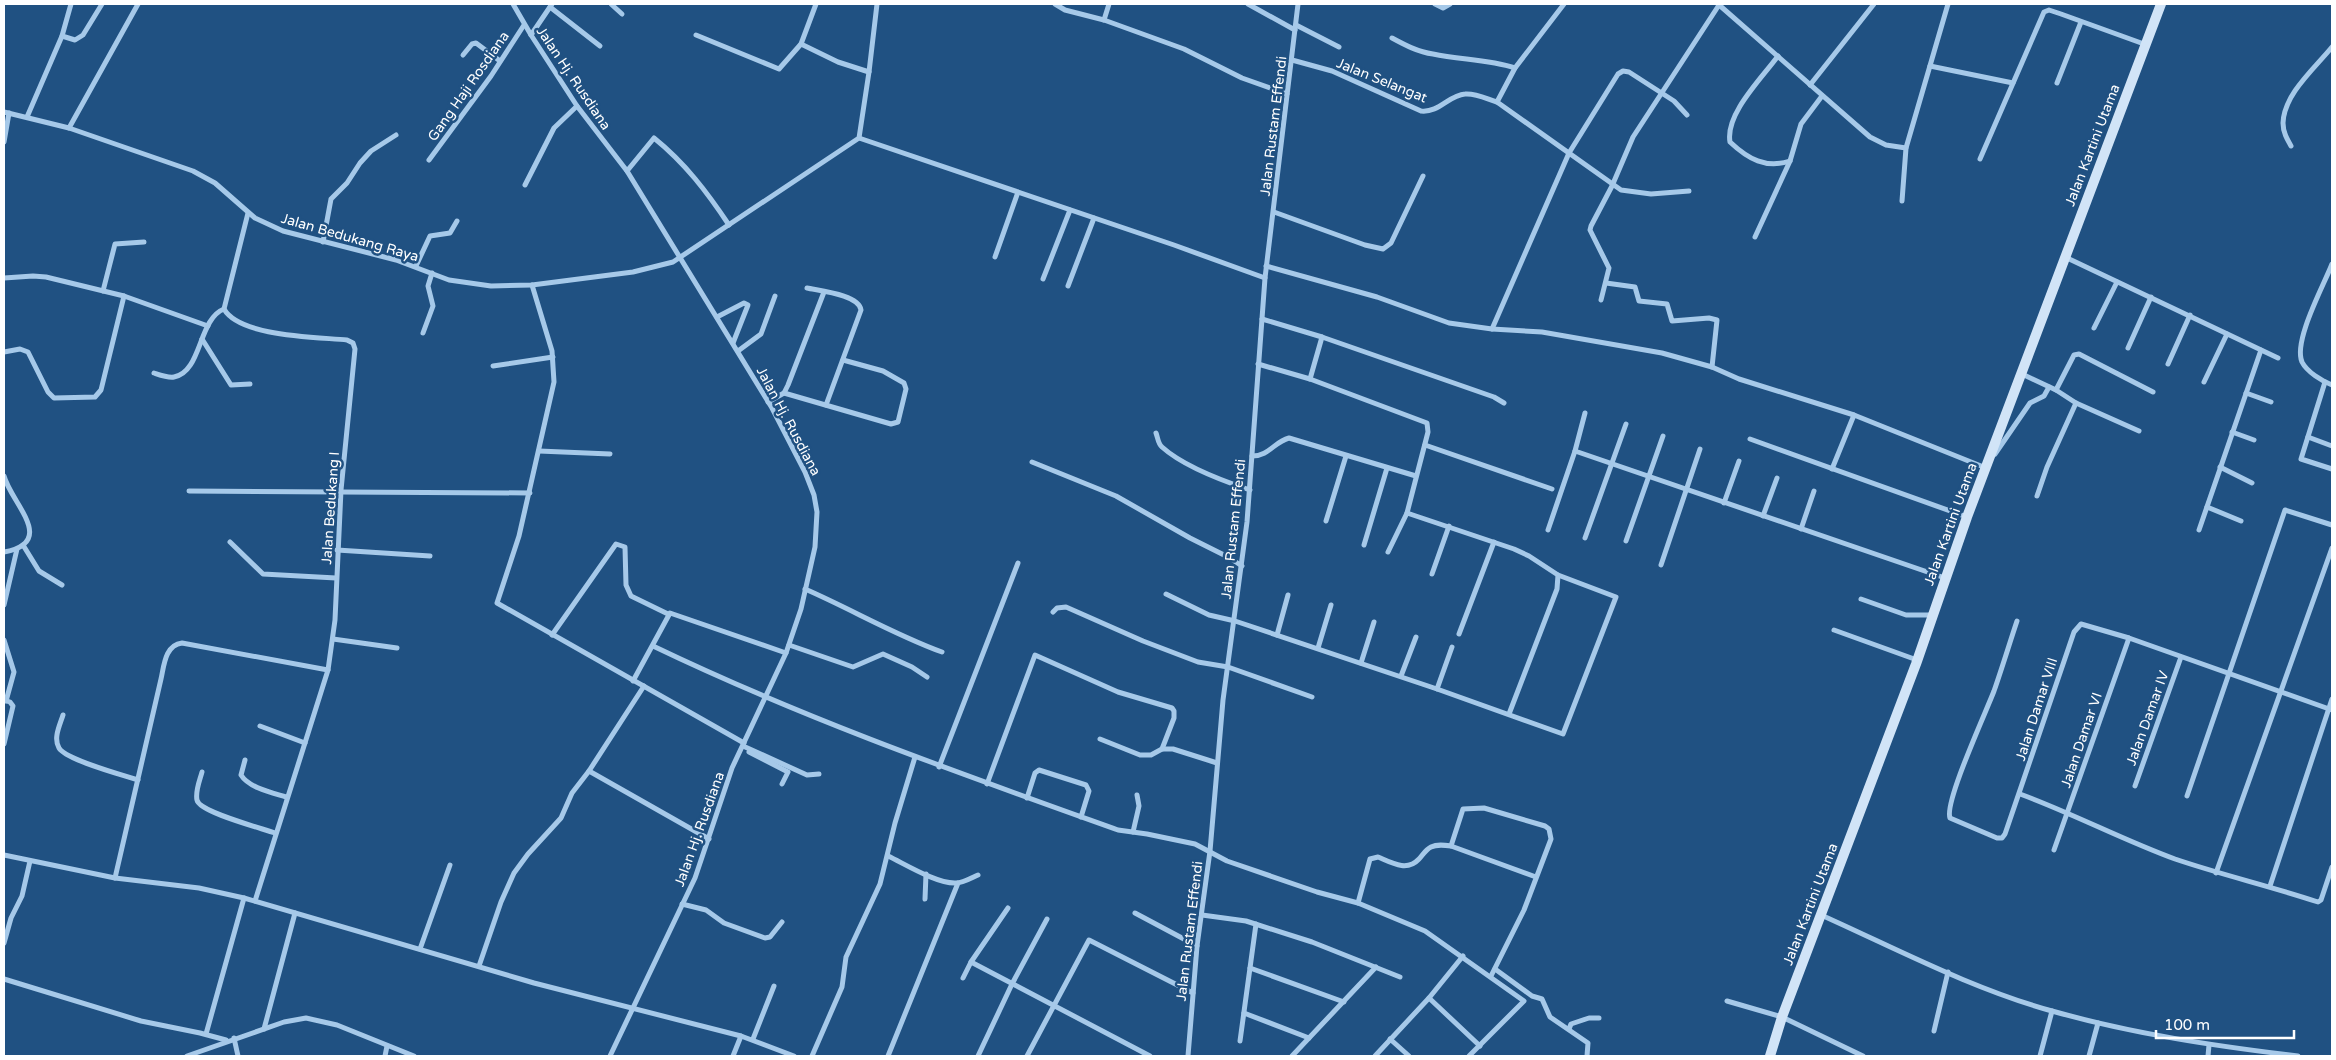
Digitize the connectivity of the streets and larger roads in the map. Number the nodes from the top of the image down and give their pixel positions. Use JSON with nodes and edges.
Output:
{"nodes":[{"id":1,"x":70,"y":4,"type":"edge"},
{"id":2,"x":102,"y":4,"type":"edge"},
{"id":3,"x":138,"y":4,"type":"edge"},
{"id":4,"x":513,"y":4,"type":"edge"},
{"id":5,"x":610,"y":4,"type":"edge"},
{"id":6,"x":816,"y":4,"type":"edge"},
{"id":7,"x":877,"y":4,"type":"edge"},
{"id":8,"x":1055,"y":4,"type":"edge"},
{"id":9,"x":1110,"y":4,"type":"edge"},
{"id":10,"x":1248,"y":4,"type":"edge"},
{"id":11,"x":1298,"y":4,"type":"edge"},
{"id":12,"x":1435,"y":4,"type":"edge"},
{"id":13,"x":1450,"y":4,"type":"edge"},
{"id":14,"x":1564,"y":4,"type":"edge"},
{"id":15,"x":1718,"y":4,"type":"edge"},
{"id":16,"x":1874,"y":4,"type":"edge"},
{"id":17,"x":1948,"y":4,"type":"edge"},
{"id":18,"x":2160,"y":4,"type":"edge"},
{"id":19,"x":551,"y":5,"type":"edge"},
{"id":20,"x":622,"y":14,"type":"dead end"},
{"id":21,"x":1104,"y":20,"type":"junction"},
{"id":22,"x":2081,"y":22,"type":"junction"},
{"id":23,"x":524,"y":24,"type":"junction"},
{"id":24,"x":1296,"y":27,"type":"junction"},
{"id":25,"x":531,"y":35,"type":"junction"},
{"id":26,"x":696,"y":35,"type":"dead end"},
{"id":27,"x":62,"y":36,"type":"junction"},
{"id":28,"x":1392,"y":38,"type":"dead end"},
{"id":29,"x":801,"y":44,"type":"junction"},
{"id":30,"x":2144,"y":44,"type":"junction"},
{"id":31,"x":600,"y":46,"type":"dead end"},
{"id":32,"x":1339,"y":47,"type":"dead end"},
{"id":33,"x":2332,"y":47,"type":"edge"},
{"id":34,"x":463,"y":55,"type":"dead end"},
{"id":35,"x":1778,"y":56,"type":"junction"},
{"id":36,"x":1292,"y":60,"type":"junction"},
{"id":37,"x":500,"y":61,"type":"junction"},
{"id":38,"x":1930,"y":66,"type":"junction"},
{"id":39,"x":1515,"y":68,"type":"junction"},
{"id":40,"x":869,"y":72,"type":"junction"},
{"id":41,"x":2013,"y":83,"type":"junction"},
{"id":42,"x":2058,"y":83,"type":"dead end"},
{"id":43,"x":1810,"y":85,"type":"junction"},
{"id":44,"x":1662,"y":93,"type":"junction"},
{"id":45,"x":1287,"y":94,"type":"junction"},
{"id":46,"x":1822,"y":96,"type":"junction"},
{"id":47,"x":1496,"y":102,"type":"junction"},
{"id":48,"x":577,"y":106,"type":"junction"},
{"id":49,"x":6,"y":113,"type":"edge"},
{"id":50,"x":1687,"y":115,"type":"dead end"},
{"id":51,"x":27,"y":118,"type":"junction"},
{"id":52,"x":69,"y":128,"type":"junction"},
{"id":53,"x":396,"y":135,"type":"dead end"},
{"id":54,"x":859,"y":138,"type":"junction"},
{"id":55,"x":4,"y":142,"type":"edge"},
{"id":56,"x":2291,"y":146,"type":"dead end"},
{"id":57,"x":1906,"y":148,"type":"junction"},
{"id":58,"x":1569,"y":153,"type":"junction"},
{"id":59,"x":1980,"y":159,"type":"dead end"},
{"id":60,"x":429,"y":160,"type":"dead end"},
{"id":61,"x":1790,"y":161,"type":"junction"},
{"id":62,"x":627,"y":171,"type":"junction"},
{"id":63,"x":1423,"y":176,"type":"dead end"},
{"id":64,"x":525,"y":184,"type":"dead end"},
{"id":65,"x":1612,"y":186,"type":"junction"},
{"id":66,"x":1689,"y":191,"type":"dead end"},
{"id":67,"x":1018,"y":192,"type":"junction"},
{"id":68,"x":1902,"y":201,"type":"dead end"},
{"id":69,"x":1070,"y":210,"type":"junction"},
{"id":70,"x":1274,"y":212,"type":"junction"},
{"id":71,"x":248,"y":213,"type":"junction"},
{"id":72,"x":1094,"y":218,"type":"junction"},
{"id":73,"x":457,"y":221,"type":"dead end"},
{"id":74,"x":730,"y":225,"type":"junction"},
{"id":75,"x":1755,"y":237,"type":"dead end"},
{"id":76,"x":144,"y":242,"type":"dead end"},
{"id":77,"x":324,"y":242,"type":"junction"},
{"id":78,"x":682,"y":257,"type":"junction"},
{"id":79,"x":995,"y":257,"type":"dead end"},
{"id":80,"x":2065,"y":257,"type":"junction"},
{"id":81,"x":2332,"y":264,"type":"edge"},
{"id":82,"x":416,"y":266,"type":"junction"},
{"id":83,"x":1266,"y":266,"type":"junction"},
{"id":84,"x":432,"y":273,"type":"junction"},
{"id":85,"x":4,"y":278,"type":"edge"},
{"id":86,"x":1265,"y":278,"type":"junction"},
{"id":87,"x":1043,"y":279,"type":"dead end"},
{"id":88,"x":2117,"y":282,"type":"junction"},
{"id":89,"x":1606,"y":283,"type":"junction"},
{"id":90,"x":532,"y":285,"type":"junction"},
{"id":91,"x":1068,"y":286,"type":"dead end"},
{"id":92,"x":807,"y":288,"type":"dead end"},
{"id":93,"x":104,"y":292,"type":"junction"},
{"id":94,"x":824,"y":292,"type":"junction"},
{"id":95,"x":124,"y":296,"type":"junction"},
{"id":96,"x":775,"y":296,"type":"dead end"},
{"id":97,"x":2151,"y":297,"type":"junction"},
{"id":98,"x":1601,"y":300,"type":"dead end"},
{"id":99,"x":224,"y":309,"type":"junction"},
{"id":100,"x":2190,"y":315,"type":"junction"},
{"id":101,"x":717,"y":317,"type":"junction"},
{"id":102,"x":1262,"y":319,"type":"junction"},
{"id":103,"x":208,"y":326,"type":"junction"},
{"id":104,"x":2094,"y":328,"type":"dead end"},
{"id":105,"x":1492,"y":329,"type":"junction"},
{"id":106,"x":423,"y":333,"type":"dead end"},
{"id":107,"x":2227,"y":334,"type":"junction"},
{"id":108,"x":1322,"y":337,"type":"junction"},
{"id":109,"x":202,"y":339,"type":"junction"},
{"id":110,"x":733,"y":343,"type":"junction"},
{"id":111,"x":2128,"y":348,"type":"dead end"},
{"id":112,"x":2261,"y":350,"type":"junction"},
{"id":113,"x":738,"y":351,"type":"junction"},
{"id":114,"x":4,"y":352,"type":"edge"},
{"id":115,"x":553,"y":357,"type":"junction"},
{"id":116,"x":2278,"y":358,"type":"dead end"},
{"id":117,"x":843,"y":360,"type":"junction"},
{"id":118,"x":1258,"y":364,"type":"junction"},
{"id":119,"x":2168,"y":364,"type":"dead end"},
{"id":120,"x":493,"y":366,"type":"dead end"},
{"id":121,"x":1712,"y":367,"type":"junction"},
{"id":122,"x":154,"y":373,"type":"dead end"},
{"id":123,"x":2022,"y":374,"type":"junction"},
{"id":124,"x":1310,"y":378,"type":"junction"},
{"id":125,"x":2204,"y":382,"type":"dead end"},
{"id":126,"x":2325,"y":382,"type":"junction"},
{"id":127,"x":250,"y":384,"type":"dead end"},
{"id":128,"x":2332,"y":385,"type":"edge"},
{"id":129,"x":2049,"y":387,"type":"junction"},
{"id":130,"x":2056,"y":390,"type":"junction"},
{"id":131,"x":2153,"y":392,"type":"dead end"},
{"id":132,"x":784,"y":393,"type":"junction"},
{"id":133,"x":2246,"y":393,"type":"junction"},
{"id":134,"x":768,"y":402,"type":"junction"},
{"id":135,"x":2271,"y":402,"type":"dead end"},
{"id":136,"x":1504,"y":403,"type":"dead end"},
{"id":137,"x":2076,"y":403,"type":"junction"},
{"id":138,"x":826,"y":405,"type":"junction"},
{"id":139,"x":1585,"y":413,"type":"dead end"},
{"id":140,"x":1854,"y":415,"type":"junction"},
{"id":141,"x":1626,"y":424,"type":"dead end"},
{"id":142,"x":2139,"y":432,"type":"dead end"},
{"id":143,"x":2232,"y":432,"type":"junction"},
{"id":144,"x":1156,"y":433,"type":"dead end"},
{"id":145,"x":1663,"y":436,"type":"dead end"},
{"id":146,"x":2308,"y":437,"type":"junction"},
{"id":147,"x":1750,"y":439,"type":"dead end"},
{"id":148,"x":2254,"y":440,"type":"dead end"},
{"id":149,"x":1425,"y":445,"type":"junction"},
{"id":150,"x":2332,"y":446,"type":"edge"},
{"id":151,"x":1700,"y":449,"type":"dead end"},
{"id":152,"x":539,"y":450,"type":"junction"},
{"id":153,"x":1575,"y":451,"type":"junction"},
{"id":154,"x":610,"y":454,"type":"dead end"},
{"id":155,"x":1252,"y":456,"type":"junction"},
{"id":156,"x":1346,"y":456,"type":"junction"},
{"id":157,"x":1739,"y":461,"type":"dead end"},
{"id":158,"x":1032,"y":462,"type":"dead end"},
{"id":159,"x":1611,"y":463,"type":"junction"},
{"id":160,"x":2220,"y":467,"type":"junction"},
{"id":161,"x":1388,"y":468,"type":"junction"},
{"id":162,"x":1832,"y":469,"type":"junction"},
{"id":163,"x":1985,"y":469,"type":"junction"},
{"id":164,"x":2332,"y":469,"type":"edge"},
{"id":165,"x":4,"y":476,"type":"edge"},
{"id":166,"x":1416,"y":476,"type":"junction"},
{"id":167,"x":1649,"y":477,"type":"junction"},
{"id":168,"x":1777,"y":478,"type":"dead end"},
{"id":169,"x":2252,"y":483,"type":"dead end"},
{"id":170,"x":1552,"y":489,"type":"dead end"},
{"id":171,"x":341,"y":490,"type":"junction"},
{"id":172,"x":1250,"y":490,"type":"junction"},
{"id":173,"x":1686,"y":490,"type":"junction"},
{"id":174,"x":189,"y":491,"type":"dead end"},
{"id":175,"x":1814,"y":491,"type":"dead end"},
{"id":176,"x":530,"y":493,"type":"junction"},
{"id":177,"x":2037,"y":496,"type":"dead end"},
{"id":178,"x":1724,"y":503,"type":"junction"},
{"id":179,"x":2207,"y":508,"type":"junction"},
{"id":180,"x":1407,"y":513,"type":"junction"},
{"id":181,"x":1763,"y":516,"type":"junction"},
{"id":182,"x":1967,"y":518,"type":"junction"},
{"id":183,"x":2241,"y":521,"type":"dead end"},
{"id":184,"x":1326,"y":522,"type":"dead end"},
{"id":185,"x":2332,"y":525,"type":"edge"},
{"id":186,"x":1449,"y":526,"type":"junction"},
{"id":187,"x":1801,"y":529,"type":"junction"},
{"id":188,"x":1548,"y":530,"type":"dead end"},
{"id":189,"x":2199,"y":530,"type":"dead end"},
{"id":190,"x":1585,"y":538,"type":"dead end"},
{"id":191,"x":1626,"y":541,"type":"dead end"},
{"id":192,"x":230,"y":542,"type":"dead end"},
{"id":193,"x":1494,"y":542,"type":"junction"},
{"id":194,"x":23,"y":545,"type":"junction"},
{"id":195,"x":1364,"y":545,"type":"dead end"},
{"id":196,"x":2332,"y":548,"type":"edge"},
{"id":197,"x":17,"y":549,"type":"junction"},
{"id":198,"x":337,"y":550,"type":"junction"},
{"id":199,"x":4,"y":552,"type":"edge"},
{"id":200,"x":1388,"y":552,"type":"dead end"},
{"id":201,"x":430,"y":556,"type":"dead end"},
{"id":202,"x":1018,"y":563,"type":"dead end"},
{"id":203,"x":1661,"y":565,"type":"dead end"},
{"id":204,"x":1242,"y":566,"type":"junction"},
{"id":205,"x":2326,"y":567,"type":"junction"},
{"id":206,"x":2332,"y":569,"type":"edge"},
{"id":207,"x":1432,"y":574,"type":"dead end"},
{"id":208,"x":1558,"y":575,"type":"junction"},
{"id":209,"x":336,"y":578,"type":"junction"},
{"id":210,"x":1945,"y":578,"type":"junction"},
{"id":211,"x":62,"y":585,"type":"dead end"},
{"id":212,"x":806,"y":589,"type":"junction"},
{"id":213,"x":1166,"y":594,"type":"dead end"},
{"id":214,"x":1288,"y":595,"type":"dead end"},
{"id":215,"x":1861,"y":599,"type":"dead end"},
{"id":216,"x":4,"y":605,"type":"edge"},
{"id":217,"x":1331,"y":605,"type":"dead end"},
{"id":218,"x":1053,"y":612,"type":"dead end"},
{"id":219,"x":668,"y":614,"type":"junction"},
{"id":220,"x":1932,"y":614,"type":"junction"},
{"id":221,"x":1235,"y":621,"type":"junction"},
{"id":222,"x":2017,"y":621,"type":"dead end"},
{"id":223,"x":1374,"y":622,"type":"dead end"},
{"id":224,"x":1834,"y":630,"type":"dead end"},
{"id":225,"x":552,"y":634,"type":"junction"},
{"id":226,"x":1459,"y":634,"type":"dead end"},
{"id":227,"x":1277,"y":635,"type":"junction"},
{"id":228,"x":1416,"y":637,"type":"dead end"},
{"id":229,"x":2129,"y":638,"type":"junction"},
{"id":230,"x":333,"y":639,"type":"junction"},
{"id":231,"x":4,"y":640,"type":"edge"},
{"id":232,"x":789,"y":645,"type":"junction"},
{"id":233,"x":652,"y":646,"type":"junction"},
{"id":234,"x":1452,"y":647,"type":"dead end"},
{"id":235,"x":397,"y":648,"type":"dead end"},
{"id":236,"x":1318,"y":648,"type":"junction"},
{"id":237,"x":786,"y":652,"type":"junction"},
{"id":238,"x":942,"y":652,"type":"dead end"},
{"id":239,"x":2181,"y":657,"type":"junction"},
{"id":240,"x":1917,"y":660,"type":"junction"},
{"id":241,"x":1361,"y":664,"type":"junction"},
{"id":242,"x":1228,"y":667,"type":"junction"},
{"id":243,"x":328,"y":670,"type":"junction"},
{"id":244,"x":2229,"y":674,"type":"junction"},
{"id":245,"x":1401,"y":676,"type":"junction"},
{"id":246,"x":927,"y":677,"type":"dead end"},
{"id":247,"x":633,"y":681,"type":"junction"},
{"id":248,"x":644,"y":686,"type":"junction"},
{"id":249,"x":1437,"y":689,"type":"junction"},
{"id":250,"x":2280,"y":692,"type":"junction"},
{"id":251,"x":1312,"y":697,"type":"dead end"},
{"id":252,"x":766,"y":698,"type":"junction"},
{"id":253,"x":2332,"y":699,"type":"edge"},
{"id":254,"x":5,"y":700,"type":"edge"},
{"id":255,"x":2330,"y":710,"type":"edge"},
{"id":256,"x":1509,"y":714,"type":"junction"},
{"id":257,"x":63,"y":715,"type":"dead end"},
{"id":258,"x":260,"y":726,"type":"dead end"},
{"id":259,"x":1100,"y":738,"type":"dead end"},
{"id":260,"x":305,"y":743,"type":"junction"},
{"id":261,"x":4,"y":744,"type":"edge"},
{"id":262,"x":743,"y":746,"type":"junction"},
{"id":263,"x":1162,"y":750,"type":"junction"},
{"id":264,"x":915,"y":757,"type":"junction"},
{"id":265,"x":245,"y":760,"type":"dead end"},
{"id":266,"x":1216,"y":763,"type":"junction"},
{"id":267,"x":940,"y":767,"type":"junction"},
{"id":268,"x":589,"y":771,"type":"junction"},
{"id":269,"x":202,"y":772,"type":"dead end"},
{"id":270,"x":819,"y":774,"type":"dead end"},
{"id":271,"x":138,"y":780,"type":"junction"},
{"id":272,"x":782,"y":784,"type":"dead end"},
{"id":273,"x":986,"y":784,"type":"junction"},
{"id":274,"x":2135,"y":786,"type":"dead end"},
{"id":275,"x":2020,"y":794,"type":"junction"},
{"id":276,"x":1137,"y":796,"type":"dead end"},
{"id":277,"x":2187,"y":796,"type":"dead end"},
{"id":278,"x":286,"y":797,"type":"junction"},
{"id":279,"x":1027,"y":798,"type":"junction"},
{"id":280,"x":2068,"y":812,"type":"junction"},
{"id":281,"x":1081,"y":817,"type":"junction"},
{"id":282,"x":1132,"y":832,"type":"junction"},
{"id":283,"x":275,"y":833,"type":"junction"},
{"id":284,"x":709,"y":839,"type":"junction"},
{"id":285,"x":1451,"y":846,"type":"junction"},
{"id":286,"x":2054,"y":850,"type":"dead end"},
{"id":287,"x":1210,"y":851,"type":"junction"},
{"id":288,"x":4,"y":855,"type":"edge"},
{"id":289,"x":888,"y":856,"type":"junction"},
{"id":290,"x":30,"y":861,"type":"junction"},
{"id":291,"x":450,"y":865,"type":"dead end"},
{"id":292,"x":2332,"y":867,"type":"edge"},
{"id":293,"x":2216,"y":873,"type":"junction"},
{"id":294,"x":926,"y":874,"type":"junction"},
{"id":295,"x":978,"y":875,"type":"dead end"},
{"id":296,"x":1536,"y":877,"type":"junction"},
{"id":297,"x":115,"y":878,"type":"junction"},
{"id":298,"x":958,"y":883,"type":"junction"},
{"id":299,"x":2270,"y":886,"type":"junction"},
{"id":300,"x":244,"y":898,"type":"junction"},
{"id":301,"x":925,"y":899,"type":"dead end"},
{"id":302,"x":255,"y":901,"type":"junction"},
{"id":303,"x":1358,"y":902,"type":"junction"},
{"id":304,"x":682,"y":904,"type":"junction"},
{"id":305,"x":1008,"y":908,"type":"dead end"},
{"id":306,"x":1135,"y":912,"type":"dead end"},
{"id":307,"x":295,"y":913,"type":"junction"},
{"id":308,"x":1202,"y":915,"type":"junction"},
{"id":309,"x":1821,"y":915,"type":"junction"},
{"id":310,"x":1047,"y":920,"type":"dead end"},
{"id":311,"x":782,"y":922,"type":"dead end"},
{"id":312,"x":1256,"y":924,"type":"junction"},
{"id":313,"x":4,"y":943,"type":"edge"},
{"id":314,"x":1197,"y":946,"type":"junction"},
{"id":315,"x":420,"y":949,"type":"junction"},
{"id":316,"x":1463,"y":956,"type":"junction"},
{"id":317,"x":971,"y":962,"type":"junction"},
{"id":318,"x":479,"y":966,"type":"junction"},
{"id":319,"x":1376,"y":967,"type":"junction"},
{"id":320,"x":1250,"y":968,"type":"junction"},
{"id":321,"x":1495,"y":969,"type":"junction"},
{"id":322,"x":1948,"y":972,"type":"junction"},
{"id":323,"x":1491,"y":976,"type":"junction"},
{"id":324,"x":1400,"y":977,"type":"dead end"},
{"id":325,"x":963,"y":978,"type":"dead end"},
{"id":326,"x":4,"y":979,"type":"edge"},
{"id":327,"x":1012,"y":984,"type":"junction"},
{"id":328,"x":774,"y":986,"type":"dead end"},
{"id":329,"x":1193,"y":993,"type":"junction"},
{"id":330,"x":1429,"y":998,"type":"junction"},
{"id":331,"x":1728,"y":1001,"type":"dead end"},
{"id":332,"x":1344,"y":1002,"type":"junction"},
{"id":333,"x":1054,"y":1006,"type":"junction"},
{"id":334,"x":633,"y":1007,"type":"junction"},
{"id":335,"x":2052,"y":1011,"type":"junction"},
{"id":336,"x":1244,"y":1013,"type":"junction"},
{"id":337,"x":1782,"y":1017,"type":"junction"},
{"id":338,"x":1599,"y":1018,"type":"dead end"},
{"id":339,"x":2098,"y":1023,"type":"junction"},
{"id":340,"x":264,"y":1029,"type":"junction"},
{"id":341,"x":1569,"y":1029,"type":"junction"},
{"id":342,"x":1934,"y":1030,"type":"dead end"},
{"id":343,"x":206,"y":1034,"type":"junction"},
{"id":344,"x":741,"y":1036,"type":"junction"},
{"id":345,"x":234,"y":1038,"type":"junction"},
{"id":346,"x":1309,"y":1038,"type":"junction"},
{"id":347,"x":753,"y":1039,"type":"junction"},
{"id":348,"x":1390,"y":1039,"type":"junction"},
{"id":349,"x":226,"y":1040,"type":"junction"},
{"id":350,"x":1240,"y":1041,"type":"dead end"},
{"id":351,"x":2209,"y":1045,"type":"junction"},
{"id":352,"x":387,"y":1046,"type":"junction"},
{"id":353,"x":1480,"y":1046,"type":"junction"},
{"id":354,"x":187,"y":1056,"type":"edge"},
{"id":355,"x":238,"y":1056,"type":"edge"},
{"id":356,"x":385,"y":1056,"type":"edge"},
{"id":357,"x":414,"y":1056,"type":"edge"},
{"id":358,"x":610,"y":1056,"type":"edge"},
{"id":359,"x":734,"y":1056,"type":"edge"},
{"id":360,"x":794,"y":1056,"type":"edge"},
{"id":361,"x":812,"y":1056,"type":"edge"},
{"id":362,"x":888,"y":1056,"type":"edge"},
{"id":363,"x":978,"y":1056,"type":"edge"},
{"id":364,"x":1027,"y":1056,"type":"edge"},
{"id":365,"x":1150,"y":1056,"type":"edge"},
{"id":366,"x":1188,"y":1056,"type":"edge"},
{"id":367,"x":1292,"y":1056,"type":"edge"},
{"id":368,"x":1375,"y":1056,"type":"edge"},
{"id":369,"x":1409,"y":1056,"type":"edge"},
{"id":370,"x":1469,"y":1056,"type":"edge"},
{"id":371,"x":1587,"y":1056,"type":"edge"},
{"id":372,"x":1770,"y":1056,"type":"edge"},
{"id":373,"x":1862,"y":1056,"type":"edge"},
{"id":374,"x":2040,"y":1056,"type":"edge"},
{"id":375,"x":2089,"y":1056,"type":"edge"},
{"id":376,"x":2208,"y":1056,"type":"edge"},
{"id":377,"x":2286,"y":1056,"type":"edge"},
{"id":378,"x":2298,"y":1056,"type":"edge"}],
"edges":[{"from":1,"to":27,"type":"street"},
{"from":2,"to":27,"type":"street"},
{"from":3,"to":52,"type":"street"},
{"from":4,"to":23,"type":"street","name":"Jalan Hj. Rusdiana"},
{"from":5,"to":20,"type":"street"},
{"from":6,"to":29,"type":"street"},
{"from":7,"to":40,"type":"street"},
{"from":8,"to":21,"type":"street"},
{"from":9,"to":21,"type":"street"},
{"from":10,"to":24,"type":"street"},
{"from":11,"to":24,"type":"street","name":"Jalan Rustam Effendi"},
{"from":12,"to":13,"type":"street"},
{"from":14,"to":39,"type":"street"},
{"from":15,"to":35,"type":"street"},
{"from":15,"to":44,"type":"street"},
{"from":16,"to":43,"type":"street"},
{"from":17,"to":38,"type":"street"},
{"from":18,"to":30,"type":"street","name":"Jalan Kartini Utama"},
{"from":19,"to":25,"type":"street"},
{"from":19,"to":31,"type":"street"},
{"from":21,"to":45,"type":"street"},
{"from":22,"to":30,"type":"street"},
{"from":22,"to":41,"type":"street"},
{"from":22,"to":42,"type":"street"},
{"from":23,"to":25,"type":"street","name":"Jalan Hj. Rusdiana"},
{"from":23,"to":37,"type":"street","name":"Gang Haji Rosdiana"},
{"from":24,"to":32,"type":"street"},
{"from":24,"to":36,"type":"street","name":"Jalan Rustam Effendi"},
{"from":25,"to":48,"type":"street","name":"Jalan Hj. Rusdiana"},
{"from":26,"to":29,"type":"street"},
{"from":27,"to":51,"type":"street"},
{"from":28,"to":39,"type":"street"},
{"from":29,"to":40,"type":"street"},
{"from":30,"to":80,"type":"street","name":"Jalan Kartini Utama"},
{"from":33,"to":56,"type":"street"},
{"from":34,"to":37,"type":"street"},
{"from":35,"to":43,"type":"street"},
{"from":35,"to":61,"type":"street"},
{"from":36,"to":45,"type":"street","name":"Jalan Rustam Effendi"},
{"from":36,"to":47,"type":"street","name":"Jalan Selangat"},
{"from":37,"to":60,"type":"street","name":"Gang Haji Rosdiana"},
{"from":38,"to":41,"type":"street"},
{"from":38,"to":57,"type":"street"},
{"from":39,"to":47,"type":"street"},
{"from":40,"to":54,"type":"street"},
{"from":41,"to":59,"type":"street"},
{"from":43,"to":46,"type":"street"},
{"from":44,"to":50,"type":"street"},
{"from":44,"to":58,"type":"street"},
{"from":44,"to":65,"type":"street"},
{"from":45,"to":70,"type":"street","name":"Jalan Rustam Effendi"},
{"from":46,"to":57,"type":"street"},
{"from":46,"to":61,"type":"street"},
{"from":47,"to":58,"type":"street","name":"Jalan Selangat"},
{"from":48,"to":62,"type":"street","name":"Jalan Hj. Rusdiana"},
{"from":48,"to":64,"type":"street"},
{"from":49,"to":51,"type":"street","name":"Jalan Bedukang Raya"},
{"from":49,"to":55,"type":"street"},
{"from":51,"to":52,"type":"street","name":"Jalan Bedukang Raya"},
{"from":52,"to":71,"type":"street","name":"Jalan Bedukang Raya"},
{"from":53,"to":77,"type":"street"},
{"from":54,"to":67,"type":"street"},
{"from":54,"to":74,"type":"street","name":"Jalan Bedukang Raya"},
{"from":57,"to":68,"type":"street"},
{"from":58,"to":65,"type":"street","name":"Jalan Selangat"},
{"from":58,"to":105,"type":"street"},
{"from":61,"to":75,"type":"street"},
{"from":62,"to":74,"type":"street"},
{"from":62,"to":78,"type":"street","name":"Jalan Hj. Rusdiana"},
{"from":63,"to":70,"type":"street"},
{"from":65,"to":66,"type":"street"},
{"from":65,"to":89,"type":"street"},
{"from":67,"to":69,"type":"street"},
{"from":67,"to":79,"type":"street"},
{"from":69,"to":72,"type":"street"},
{"from":69,"to":87,"type":"street"},
{"from":70,"to":83,"type":"street","name":"Jalan Rustam Effendi"},
{"from":71,"to":77,"type":"street","name":"Jalan Bedukang Raya"},
{"from":71,"to":99,"type":"street"},
{"from":72,"to":86,"type":"street"},
{"from":72,"to":91,"type":"street"},
{"from":73,"to":82,"type":"street"},
{"from":74,"to":78,"type":"street","name":"Jalan Bedukang Raya"},
{"from":76,"to":93,"type":"street"},
{"from":77,"to":82,"type":"street","name":"Jalan Bedukang Raya"},
{"from":78,"to":90,"type":"street","name":"Jalan Bedukang Raya"},
{"from":78,"to":101,"type":"street","name":"Jalan Hj. Rusdiana"},
{"from":80,"to":88,"type":"street"},
{"from":80,"to":123,"type":"street","name":"Jalan Kartini Utama"},
{"from":81,"to":126,"type":"street"},
{"from":82,"to":84,"type":"street","name":"Jalan Bedukang Raya"},
{"from":83,"to":86,"type":"street","name":"Jalan Rustam Effendi"},
{"from":83,"to":105,"type":"street"},
{"from":84,"to":90,"type":"street","name":"Jalan Bedukang Raya"},
{"from":84,"to":106,"type":"street"},
{"from":85,"to":93,"type":"street"},
{"from":86,"to":102,"type":"street","name":"Jalan Rustam Effendi"},
{"from":88,"to":97,"type":"street"},
{"from":88,"to":104,"type":"street"},
{"from":89,"to":98,"type":"street"},
{"from":89,"to":121,"type":"street"},
{"from":90,"to":115,"type":"street"},
{"from":92,"to":94,"type":"street"},
{"from":93,"to":95,"type":"street"},
{"from":94,"to":117,"type":"street"},
{"from":94,"to":132,"type":"street"},
{"from":95,"to":103,"type":"street"},
{"from":95,"to":114,"type":"street"},
{"from":96,"to":113,"type":"street"},
{"from":97,"to":100,"type":"street"},
{"from":97,"to":111,"type":"street"},
{"from":99,"to":103,"type":"street"},
{"from":99,"to":171,"type":"street","name":"Jalan Bedukang I"},
{"from":100,"to":107,"type":"street"},
{"from":100,"to":119,"type":"street"},
{"from":101,"to":110,"type":"street","name":"Jalan Hj. Rusdiana"},
{"from":101,"to":110,"type":"street"},
{"from":102,"to":108,"type":"street"},
{"from":102,"to":118,"type":"street","name":"Jalan Rustam Effendi"},
{"from":103,"to":109,"type":"street"},
{"from":105,"to":121,"type":"street"},
{"from":107,"to":112,"type":"street"},
{"from":107,"to":125,"type":"street"},
{"from":108,"to":124,"type":"street"},
{"from":108,"to":136,"type":"street"},
{"from":109,"to":122,"type":"street"},
{"from":109,"to":127,"type":"street"},
{"from":110,"to":113,"type":"street","name":"Jalan Hj. Rusdiana"},
{"from":112,"to":116,"type":"street"},
{"from":112,"to":133,"type":"street"},
{"from":113,"to":134,"type":"street","name":"Jalan Hj. Rusdiana"},
{"from":115,"to":120,"type":"street"},
{"from":115,"to":152,"type":"street"},
{"from":117,"to":138,"type":"street"},
{"from":117,"to":138,"type":"street"},
{"from":118,"to":124,"type":"street"},
{"from":118,"to":155,"type":"street","name":"Jalan Rustam Effendi"},
{"from":121,"to":140,"type":"street"},
{"from":123,"to":129,"type":"street"},
{"from":123,"to":163,"type":"street","name":"Jalan Kartini Utama"},
{"from":124,"to":149,"type":"street"},
{"from":126,"to":128,"type":"street"},
{"from":126,"to":146,"type":"street"},
{"from":129,"to":130,"type":"street"},
{"from":129,"to":163,"type":"street"},
{"from":130,"to":131,"type":"street"},
{"from":130,"to":137,"type":"street"},
{"from":132,"to":134,"type":"street"},
{"from":132,"to":138,"type":"street"},
{"from":133,"to":135,"type":"street"},
{"from":133,"to":143,"type":"street"},
{"from":134,"to":212,"type":"street","name":"Jalan Hj. Rusdiana"},
{"from":137,"to":142,"type":"street"},
{"from":137,"to":177,"type":"street"},
{"from":139,"to":153,"type":"street"},
{"from":140,"to":162,"type":"street"},
{"from":140,"to":163,"type":"street"},
{"from":141,"to":159,"type":"street"},
{"from":143,"to":148,"type":"street"},
{"from":143,"to":160,"type":"street"},
{"from":144,"to":172,"type":"street"},
{"from":145,"to":167,"type":"street"},
{"from":146,"to":150,"type":"street"},
{"from":146,"to":164,"type":"street"},
{"from":147,"to":162,"type":"street"},
{"from":149,"to":166,"type":"street"},
{"from":149,"to":170,"type":"street"},
{"from":151,"to":173,"type":"street"},
{"from":152,"to":154,"type":"street"},
{"from":152,"to":176,"type":"street"},
{"from":153,"to":159,"type":"street"},
{"from":153,"to":188,"type":"street"},
{"from":155,"to":156,"type":"street"},
{"from":155,"to":172,"type":"street","name":"Jalan Rustam Effendi"},
{"from":156,"to":161,"type":"street"},
{"from":156,"to":184,"type":"street"},
{"from":157,"to":178,"type":"street"},
{"from":158,"to":204,"type":"street"},
{"from":159,"to":167,"type":"street"},
{"from":159,"to":190,"type":"street"},
{"from":160,"to":169,"type":"street"},
{"from":160,"to":179,"type":"street"},
{"from":161,"to":166,"type":"street"},
{"from":161,"to":195,"type":"street"},
{"from":162,"to":182,"type":"street"},
{"from":163,"to":182,"type":"street","name":"Jalan Kartini Utama"},
{"from":165,"to":194,"type":"street"},
{"from":166,"to":180,"type":"street"},
{"from":167,"to":173,"type":"street"},
{"from":167,"to":191,"type":"street"},
{"from":168,"to":181,"type":"street"},
{"from":171,"to":174,"type":"street"},
{"from":171,"to":176,"type":"street"},
{"from":171,"to":198,"type":"street","name":"Jalan Bedukang I"},
{"from":172,"to":204,"type":"street","name":"Jalan Rustam Effendi"},
{"from":173,"to":178,"type":"street"},
{"from":173,"to":203,"type":"street"},
{"from":175,"to":187,"type":"street"},
{"from":176,"to":225,"type":"street"},
{"from":178,"to":181,"type":"street"},
{"from":179,"to":183,"type":"street"},
{"from":179,"to":189,"type":"street"},
{"from":180,"to":186,"type":"street"},
{"from":180,"to":200,"type":"street"},
{"from":181,"to":187,"type":"street"},
{"from":182,"to":210,"type":"street","name":"Jalan Kartini Utama"},
{"from":185,"to":244,"type":"street"},
{"from":186,"to":193,"type":"street"},
{"from":186,"to":207,"type":"street"},
{"from":187,"to":210,"type":"street"},
{"from":192,"to":209,"type":"street"},
{"from":193,"to":208,"type":"street"},
{"from":193,"to":226,"type":"street"},
{"from":194,"to":197,"type":"street"},
{"from":194,"to":211,"type":"street"},
{"from":196,"to":205,"type":"street"},
{"from":197,"to":199,"type":"street"},
{"from":197,"to":216,"type":"street"},
{"from":198,"to":201,"type":"street"},
{"from":198,"to":209,"type":"street","name":"Jalan Bedukang I"},
{"from":202,"to":267,"type":"street"},
{"from":204,"to":221,"type":"street","name":"Jalan Rustam Effendi"},
{"from":205,"to":206,"type":"street"},
{"from":205,"to":250,"type":"street"},
{"from":208,"to":256,"type":"street"},
{"from":208,"to":256,"type":"street"},
{"from":209,"to":230,"type":"street","name":"Jalan Bedukang I"},
{"from":210,"to":220,"type":"street","name":"Jalan Kartini Utama"},
{"from":212,"to":232,"type":"street","name":"Jalan Hj. Rusdiana"},
{"from":212,"to":238,"type":"street"},
{"from":213,"to":221,"type":"street"},
{"from":214,"to":227,"type":"street"},
{"from":215,"to":220,"type":"street"},
{"from":217,"to":236,"type":"street"},
{"from":218,"to":242,"type":"street"},
{"from":219,"to":225,"type":"street"},
{"from":219,"to":233,"type":"street"},
{"from":219,"to":237,"type":"street"},
{"from":220,"to":240,"type":"street","name":"Jalan Kartini Utama"},
{"from":221,"to":227,"type":"street"},
{"from":221,"to":242,"type":"street","name":"Jalan Rustam Effendi"},
{"from":222,"to":275,"type":"street","name":"Jalan Damar VIII"},
{"from":223,"to":241,"type":"street"},
{"from":224,"to":240,"type":"street"},
{"from":225,"to":247,"type":"street"},
{"from":227,"to":236,"type":"street"},
{"from":228,"to":245,"type":"street"},
{"from":229,"to":239,"type":"street"},
{"from":229,"to":275,"type":"street","name":"Jalan Damar VIII"},
{"from":229,"to":280,"type":"street","name":"Jalan Damar VI"},
{"from":230,"to":235,"type":"street"},
{"from":230,"to":243,"type":"street","name":"Jalan Bedukang I"},
{"from":231,"to":254,"type":"street"},
{"from":232,"to":237,"type":"street","name":"Jalan Hj. Rusdiana"},
{"from":232,"to":246,"type":"street"},
{"from":233,"to":247,"type":"street"},
{"from":233,"to":252,"type":"street"},
{"from":234,"to":249,"type":"street"},
{"from":236,"to":241,"type":"street"},
{"from":237,"to":252,"type":"street","name":"Jalan Hj. Rusdiana"},
{"from":239,"to":244,"type":"street"},
{"from":239,"to":274,"type":"street","name":"Jalan Damar IV"},
{"from":240,"to":309,"type":"street","name":"Jalan Kartini Utama"},
{"from":241,"to":245,"type":"street"},
{"from":242,"to":251,"type":"street"},
{"from":242,"to":266,"type":"street","name":"Jalan Rustam Effendi"},
{"from":243,"to":260,"type":"street","name":"Jalan Bedukang I"},
{"from":243,"to":271,"type":"street"},
{"from":244,"to":250,"type":"street"},
{"from":244,"to":277,"type":"street"},
{"from":245,"to":249,"type":"street"},
{"from":247,"to":248,"type":"street"},
{"from":248,"to":262,"type":"street"},
{"from":248,"to":268,"type":"street"},
{"from":249,"to":256,"type":"street"},
{"from":250,"to":255,"type":"street"},
{"from":250,"to":293,"type":"street"},
{"from":252,"to":262,"type":"street","name":"Jalan Hj. Rusdiana"},
{"from":252,"to":264,"type":"street"},
{"from":253,"to":255,"type":"street"},
{"from":254,"to":261,"type":"street"},
{"from":255,"to":299,"type":"street"},
{"from":257,"to":271,"type":"street"},
{"from":258,"to":260,"type":"street"},
{"from":259,"to":263,"type":"street"},
{"from":260,"to":278,"type":"street","name":"Jalan Bedukang I"},
{"from":262,"to":270,"type":"street"},
{"from":262,"to":272,"type":"street"},
{"from":262,"to":284,"type":"street","name":"Jalan Hj. Rusdiana"},
{"from":263,"to":266,"type":"street"},
{"from":263,"to":273,"type":"street"},
{"from":264,"to":267,"type":"street"},
{"from":264,"to":289,"type":"street"},
{"from":265,"to":278,"type":"street"},
{"from":266,"to":287,"type":"street","name":"Jalan Rustam Effendi"},
{"from":267,"to":273,"type":"street"},
{"from":268,"to":284,"type":"street"},
{"from":268,"to":318,"type":"street"},
{"from":269,"to":283,"type":"street"},
{"from":271,"to":297,"type":"street"},
{"from":273,"to":279,"type":"street"},
{"from":275,"to":280,"type":"street"},
{"from":276,"to":282,"type":"street"},
{"from":278,"to":283,"type":"street","name":"Jalan Bedukang I"},
{"from":279,"to":281,"type":"street"},
{"from":279,"to":281,"type":"street"},
{"from":280,"to":286,"type":"street","name":"Jalan Damar VI"},
{"from":280,"to":293,"type":"street"},
{"from":281,"to":282,"type":"street"},
{"from":282,"to":287,"type":"street"},
{"from":283,"to":302,"type":"street","name":"Jalan Bedukang I"},
{"from":284,"to":304,"type":"street","name":"Jalan Hj. Rusdiana"},
{"from":285,"to":296,"type":"street"},
{"from":285,"to":296,"type":"street"},
{"from":285,"to":303,"type":"street"},
{"from":287,"to":303,"type":"street"},
{"from":287,"to":308,"type":"street","name":"Jalan Rustam Effendi"},
{"from":288,"to":290,"type":"street"},
{"from":289,"to":294,"type":"street"},
{"from":289,"to":361,"type":"street"},
{"from":290,"to":297,"type":"street"},
{"from":290,"to":313,"type":"street"},
{"from":291,"to":315,"type":"street"},
{"from":292,"to":299,"type":"street"},
{"from":293,"to":299,"type":"street"},
{"from":294,"to":298,"type":"street"},
{"from":294,"to":301,"type":"street"},
{"from":295,"to":298,"type":"street"},
{"from":296,"to":321,"type":"street"},
{"from":297,"to":300,"type":"street"},
{"from":298,"to":362,"type":"street"},
{"from":300,"to":302,"type":"street"},
{"from":300,"to":343,"type":"street"},
{"from":302,"to":307,"type":"street"},
{"from":303,"to":316,"type":"street"},
{"from":304,"to":311,"type":"street"},
{"from":304,"to":334,"type":"street","name":"Jalan Hj. Rusdiana"},
{"from":305,"to":317,"type":"street"},
{"from":306,"to":314,"type":"street"},
{"from":307,"to":315,"type":"street"},
{"from":307,"to":340,"type":"street"},
{"from":308,"to":312,"type":"street"},
{"from":308,"to":314,"type":"street","name":"Jalan Rustam Effendi"},
{"from":309,"to":322,"type":"street"},
{"from":309,"to":337,"type":"street","name":"Jalan Kartini Utama"},
{"from":310,"to":327,"type":"street"},
{"from":312,"to":319,"type":"street"},
{"from":312,"to":320,"type":"street"},
{"from":314,"to":329,"type":"street","name":"Jalan Rustam Effendi"},
{"from":315,"to":318,"type":"street"},
{"from":316,"to":323,"type":"street"},
{"from":316,"to":330,"type":"street"},
{"from":317,"to":325,"type":"street"},
{"from":317,"to":327,"type":"street"},
{"from":318,"to":334,"type":"street"},
{"from":319,"to":324,"type":"street"},
{"from":319,"to":332,"type":"street"},
{"from":320,"to":332,"type":"street"},
{"from":320,"to":336,"type":"street"},
{"from":321,"to":323,"type":"street"},
{"from":321,"to":341,"type":"street"},
{"from":322,"to":335,"type":"street"},
{"from":322,"to":342,"type":"street"},
{"from":323,"to":353,"type":"street"},
{"from":326,"to":343,"type":"street"},
{"from":327,"to":333,"type":"street"},
{"from":327,"to":363,"type":"street"},
{"from":328,"to":347,"type":"street"},
{"from":329,"to":333,"type":"street"},
{"from":329,"to":366,"type":"street","name":"Jalan Rustam Effendi"},
{"from":330,"to":348,"type":"street"},
{"from":330,"to":353,"type":"street"},
{"from":331,"to":337,"type":"street"},
{"from":332,"to":346,"type":"street"},
{"from":333,"to":364,"type":"street"},
{"from":333,"to":365,"type":"street"},
{"from":334,"to":344,"type":"street"},
{"from":334,"to":358,"type":"street","name":"Jalan Hj. Rusdiana"},
{"from":335,"to":339,"type":"street"},
{"from":335,"to":374,"type":"street"},
{"from":336,"to":346,"type":"street"},
{"from":336,"to":350,"type":"street"},
{"from":337,"to":372,"type":"street","name":"Jalan Kartini Utama"},
{"from":337,"to":373,"type":"street"},
{"from":338,"to":341,"type":"street"},
{"from":339,"to":351,"type":"street"},
{"from":339,"to":375,"type":"street"},
{"from":340,"to":345,"type":"street"},
{"from":340,"to":352,"type":"street"},
{"from":341,"to":371,"type":"street"},
{"from":343,"to":349,"type":"street"},
{"from":344,"to":347,"type":"street"},
{"from":344,"to":359,"type":"street"},
{"from":345,"to":349,"type":"street"},
{"from":345,"to":355,"type":"street"},
{"from":346,"to":367,"type":"street"},
{"from":347,"to":360,"type":"street"},
{"from":348,"to":368,"type":"street"},
{"from":348,"to":369,"type":"street"},
{"from":349,"to":354,"type":"street"},
{"from":351,"to":376,"type":"street"},
{"from":351,"to":377,"type":"street"},
{"from":352,"to":356,"type":"street"},
{"from":352,"to":357,"type":"street"},
{"from":353,"to":370,"type":"street"},
{"from":377,"to":378,"type":"street"}]}
